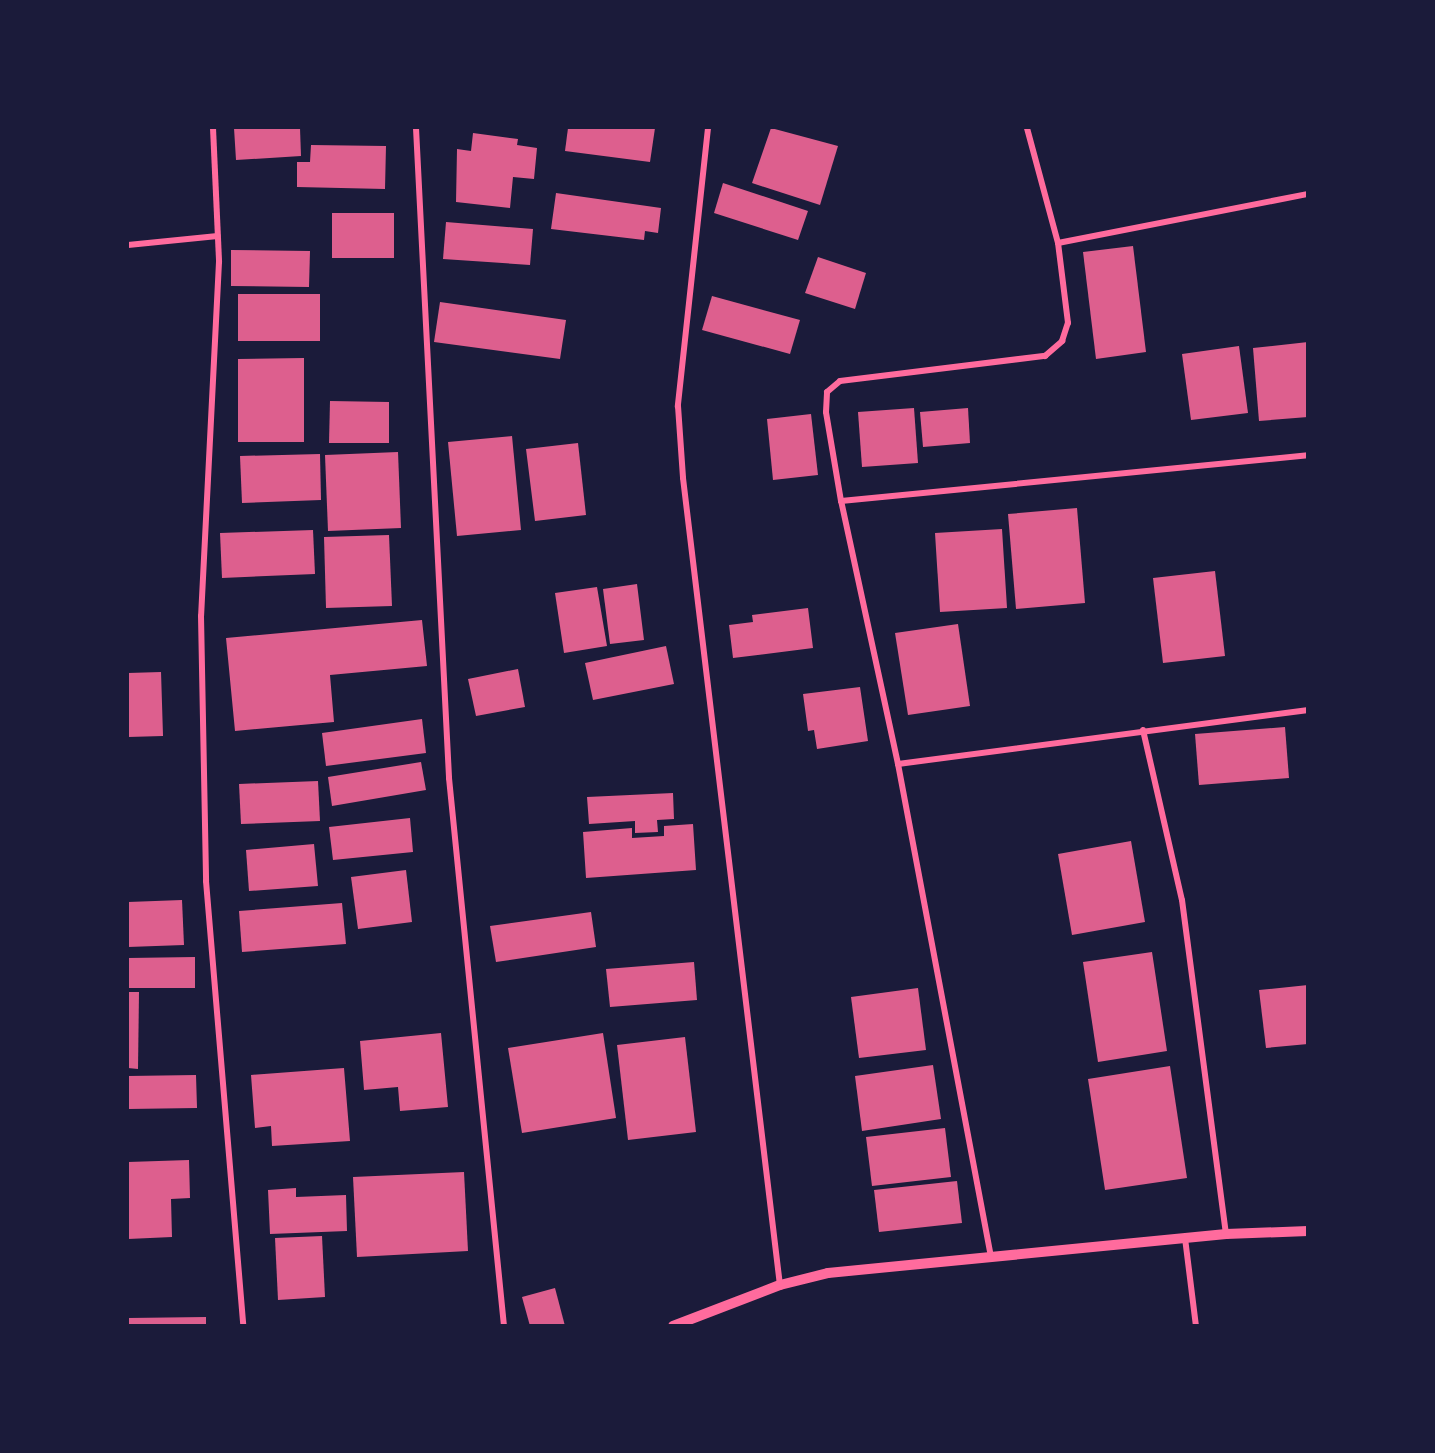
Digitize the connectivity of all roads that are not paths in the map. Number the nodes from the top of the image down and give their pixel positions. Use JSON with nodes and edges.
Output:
{"nodes":[{"id":1,"x":213,"y":128,"type":"edge"},
{"id":2,"x":416,"y":128,"type":"edge"},
{"id":3,"x":708,"y":128,"type":"edge"},
{"id":4,"x":1027,"y":128,"type":"edge"},
{"id":5,"x":1308,"y":194,"type":"edge"},
{"id":6,"x":218,"y":236,"type":"junction"},
{"id":7,"x":1058,"y":243,"type":"junction"},
{"id":8,"x":128,"y":245,"type":"edge"},
{"id":9,"x":1308,"y":455,"type":"edge"},
{"id":10,"x":841,"y":501,"type":"junction"},
{"id":11,"x":1308,"y":710,"type":"edge"},
{"id":12,"x":1143,"y":730,"type":"junction"},
{"id":13,"x":898,"y":764,"type":"junction"},
{"id":14,"x":1308,"y":1231,"type":"edge"},
{"id":15,"x":1226,"y":1234,"type":"junction"},
{"id":16,"x":1185,"y":1238,"type":"junction"},
{"id":17,"x":991,"y":1257,"type":"junction"},
{"id":18,"x":780,"y":1285,"type":"junction"},
{"id":19,"x":243,"y":1326,"type":"edge"},
{"id":20,"x":504,"y":1326,"type":"edge"},
{"id":21,"x":673,"y":1326,"type":"edge"},
{"id":22,"x":1196,"y":1326,"type":"edge"}],
"edges":[{"from":1,"to":6,"type":"street"},
{"from":2,"to":20,"type":"street"},
{"from":3,"to":18,"type":"street"},
{"from":4,"to":7,"type":"street"},
{"from":5,"to":7,"type":"street"},
{"from":6,"to":8,"type":"street"},
{"from":6,"to":19,"type":"street"},
{"from":7,"to":10,"type":"street"},
{"from":9,"to":10,"type":"street"},
{"from":10,"to":13,"type":"street"},
{"from":11,"to":12,"type":"street"},
{"from":12,"to":13,"type":"street"},
{"from":12,"to":15,"type":"street"},
{"from":13,"to":17,"type":"street"},
{"from":14,"to":15,"type":"street"},
{"from":15,"to":16,"type":"street"},
{"from":16,"to":17,"type":"street"},
{"from":16,"to":22,"type":"street"},
{"from":17,"to":18,"type":"street"},
{"from":18,"to":21,"type":"street"}]}
